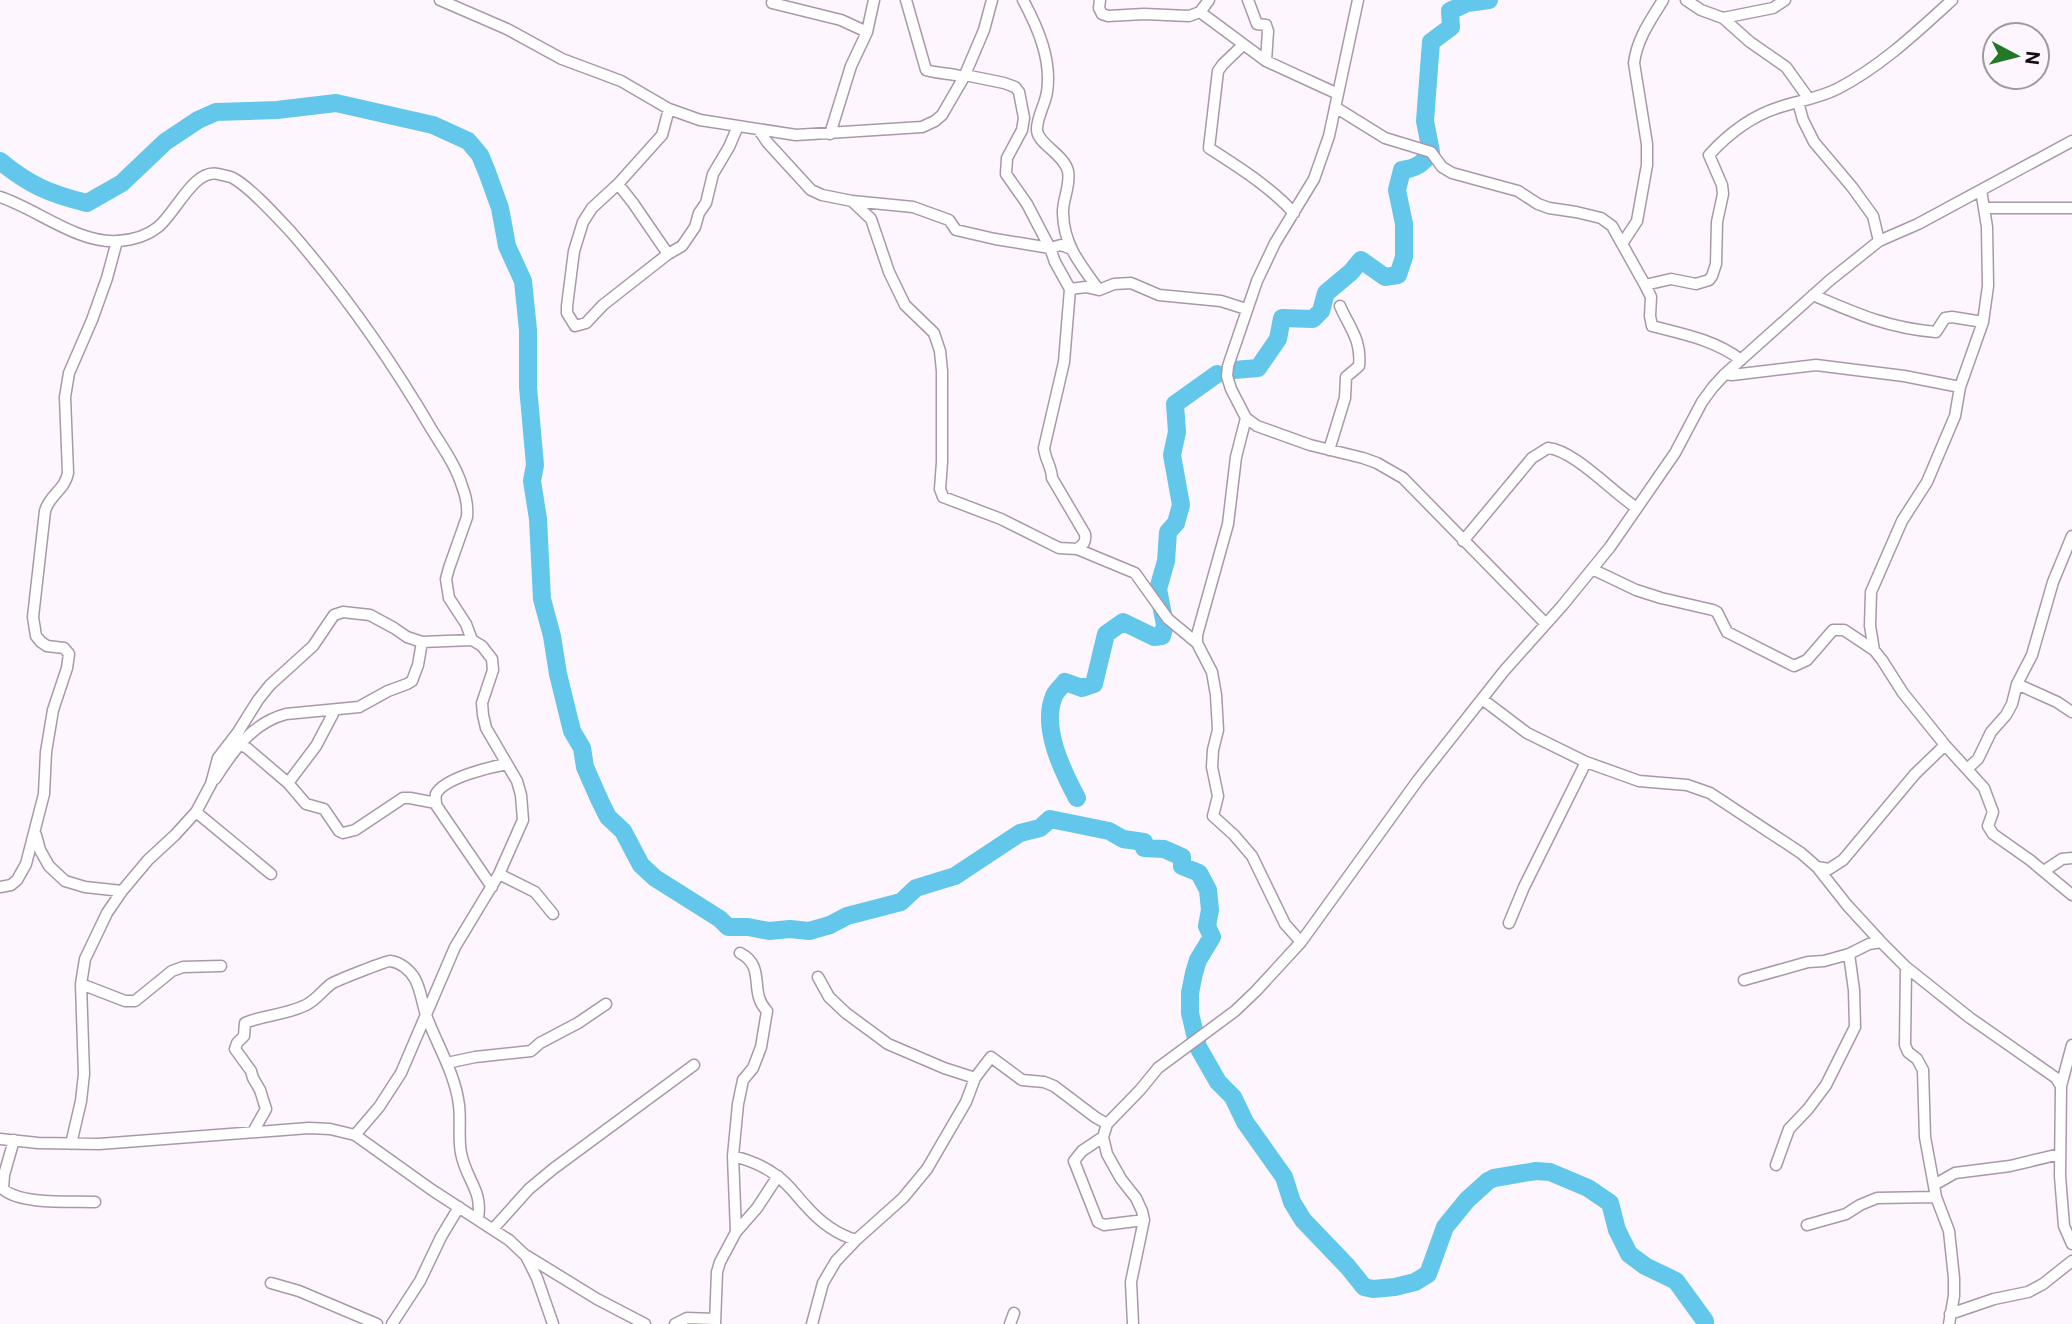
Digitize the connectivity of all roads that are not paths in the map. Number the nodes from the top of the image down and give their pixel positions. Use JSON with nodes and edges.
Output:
{"nodes":[{"id":1,"x":440,"y":0,"type":"edge"},
{"id":2,"x":874,"y":0,"type":"edge"},
{"id":3,"x":906,"y":0,"type":"edge"},
{"id":4,"x":992,"y":0,"type":"edge"},
{"id":5,"x":1023,"y":0,"type":"edge"},
{"id":6,"x":1100,"y":0,"type":"edge"},
{"id":7,"x":1209,"y":0,"type":"edge"},
{"id":8,"x":1248,"y":0,"type":"edge"},
{"id":9,"x":1663,"y":0,"type":"edge"},
{"id":10,"x":1686,"y":0,"type":"edge"},
{"id":11,"x":1785,"y":0,"type":"edge"},
{"id":12,"x":1952,"y":0,"type":"edge"},
{"id":13,"x":1353,"y":2,"type":"edge"},
{"id":14,"x":461,"y":3,"type":"edge"},
{"id":15,"x":772,"y":3,"type":"dead end"},
{"id":16,"x":1200,"y":12,"type":"junction"},
{"id":17,"x":1723,"y":18,"type":"junction"},
{"id":18,"x":867,"y":32,"type":"junction"},
{"id":19,"x":1243,"y":45,"type":"junction"},
{"id":20,"x":1266,"y":61,"type":"junction"},
{"id":21,"x":965,"y":76,"type":"junction"},
{"id":22,"x":1338,"y":94,"type":"junction"},
{"id":23,"x":1804,"y":101,"type":"junction"},
{"id":24,"x":1335,"y":107,"type":"junction"},
{"id":25,"x":670,"y":108,"type":"junction"},
{"id":26,"x":738,"y":126,"type":"junction"},
{"id":27,"x":759,"y":130,"type":"junction"},
{"id":28,"x":830,"y":134,"type":"junction"},
{"id":29,"x":2072,"y":141,"type":"edge"},
{"id":30,"x":618,"y":184,"type":"junction"},
{"id":31,"x":1981,"y":190,"type":"junction"},
{"id":32,"x":0,"y":197,"type":"edge"},
{"id":33,"x":852,"y":201,"type":"junction"},
{"id":34,"x":1985,"y":208,"type":"junction"},
{"id":35,"x":2072,"y":208,"type":"edge"},
{"id":36,"x":1294,"y":213,"type":"junction"},
{"id":37,"x":117,"y":241,"type":"junction"},
{"id":38,"x":1879,"y":242,"type":"junction"},
{"id":39,"x":1622,"y":244,"type":"junction"},
{"id":40,"x":1050,"y":248,"type":"junction"},
{"id":41,"x":1069,"y":248,"type":"junction"},
{"id":42,"x":668,"y":254,"type":"junction"},
{"id":43,"x":1646,"y":285,"type":"junction"},
{"id":44,"x":1070,"y":289,"type":"junction"},
{"id":45,"x":1099,"y":290,"type":"junction"},
{"id":46,"x":1813,"y":295,"type":"junction"},
{"id":47,"x":1340,"y":306,"type":"dead end"},
{"id":48,"x":1246,"y":309,"type":"junction"},
{"id":49,"x":1983,"y":322,"type":"junction"},
{"id":50,"x":1741,"y":360,"type":"junction"},
{"id":51,"x":1725,"y":374,"type":"junction"},
{"id":52,"x":1960,"y":387,"type":"junction"},
{"id":53,"x":1246,"y":418,"type":"junction"},
{"id":54,"x":1329,"y":450,"type":"junction"},
{"id":55,"x":1637,"y":508,"type":"junction"},
{"id":56,"x":2072,"y":536,"type":"edge"},
{"id":57,"x":1463,"y":541,"type":"junction"},
{"id":58,"x":1077,"y":549,"type":"junction"},
{"id":59,"x":1592,"y":569,"type":"junction"},
{"id":60,"x":1546,"y":624,"type":"junction"},
{"id":61,"x":472,"y":640,"type":"junction"},
{"id":62,"x":422,"y":642,"type":"junction"},
{"id":63,"x":1197,"y":643,"type":"junction"},
{"id":64,"x":1874,"y":650,"type":"junction"},
{"id":65,"x":2017,"y":684,"type":"junction"},
{"id":66,"x":1482,"y":699,"type":"junction"},
{"id":67,"x":335,"y":710,"type":"junction"},
{"id":68,"x":2072,"y":712,"type":"edge"},
{"id":69,"x":235,"y":743,"type":"junction"},
{"id":70,"x":1945,"y":745,"type":"junction"},
{"id":71,"x":1586,"y":762,"type":"junction"},
{"id":72,"x":507,"y":764,"type":"junction"},
{"id":73,"x":1967,"y":769,"type":"junction"},
{"id":74,"x":288,"y":783,"type":"junction"},
{"id":75,"x":436,"y":803,"type":"junction"},
{"id":76,"x":196,"y":812,"type":"junction"},
{"id":77,"x":35,"y":831,"type":"junction"},
{"id":78,"x":2072,"y":858,"type":"edge"},
{"id":79,"x":26,"y":864,"type":"junction"},
{"id":80,"x":49,"y":866,"type":"junction"},
{"id":81,"x":1817,"y":867,"type":"junction"},
{"id":82,"x":2044,"y":871,"type":"junction"},
{"id":83,"x":271,"y":874,"type":"dead end"},
{"id":84,"x":499,"y":874,"type":"junction"},
{"id":85,"x":0,"y":887,"type":"edge"},
{"id":86,"x":492,"y":887,"type":"junction"},
{"id":87,"x":122,"y":891,"type":"junction"},
{"id":88,"x":2072,"y":895,"type":"edge"},
{"id":89,"x":553,"y":914,"type":"dead end"},
{"id":90,"x":1509,"y":923,"type":"dead end"},
{"id":91,"x":1301,"y":942,"type":"junction"},
{"id":92,"x":1881,"y":942,"type":"junction"},
{"id":93,"x":740,"y":953,"type":"dead end"},
{"id":94,"x":1849,"y":954,"type":"junction"},
{"id":95,"x":221,"y":966,"type":"dead end"},
{"id":96,"x":1906,"y":967,"type":"junction"},
{"id":97,"x":818,"y":976,"type":"dead end"},
{"id":98,"x":1744,"y":980,"type":"dead end"},
{"id":99,"x":81,"y":984,"type":"junction"},
{"id":100,"x":606,"y":1004,"type":"dead end"},
{"id":101,"x":425,"y":1013,"type":"junction"},
{"id":102,"x":2072,"y":1045,"type":"edge"},
{"id":103,"x":447,"y":1063,"type":"junction"},
{"id":104,"x":694,"y":1065,"type":"dead end"},
{"id":105,"x":2067,"y":1068,"type":"junction"},
{"id":106,"x":2044,"y":1070,"type":"junction"},
{"id":107,"x":975,"y":1078,"type":"junction"},
{"id":108,"x":2061,"y":1086,"type":"junction"},
{"id":109,"x":2060,"y":1108,"type":"junction"},
{"id":110,"x":2072,"y":1112,"type":"edge"},
{"id":111,"x":1107,"y":1124,"type":"junction"},
{"id":112,"x":253,"y":1132,"type":"junction"},
{"id":113,"x":355,"y":1135,"type":"junction"},
{"id":114,"x":1103,"y":1137,"type":"junction"},
{"id":115,"x":0,"y":1139,"type":"edge"},
{"id":116,"x":14,"y":1140,"type":"junction"},
{"id":117,"x":71,"y":1144,"type":"junction"},
{"id":118,"x":2060,"y":1154,"type":"junction"},
{"id":119,"x":733,"y":1156,"type":"junction"},
{"id":120,"x":1776,"y":1165,"type":"dead end"},
{"id":121,"x":778,"y":1176,"type":"junction"},
{"id":122,"x":1934,"y":1185,"type":"junction"},
{"id":123,"x":1936,"y":1197,"type":"junction"},
{"id":124,"x":95,"y":1202,"type":"dead end"},
{"id":125,"x":459,"y":1207,"type":"junction"},
{"id":126,"x":478,"y":1218,"type":"junction"},
{"id":127,"x":1144,"y":1220,"type":"junction"},
{"id":128,"x":2068,"y":1221,"type":"edge"},
{"id":129,"x":1807,"y":1224,"type":"dead end"},
{"id":130,"x":493,"y":1229,"type":"junction"},
{"id":131,"x":736,"y":1232,"type":"junction"},
{"id":132,"x":856,"y":1240,"type":"junction"},
{"id":133,"x":2072,"y":1244,"type":"edge"},
{"id":134,"x":526,"y":1256,"type":"junction"},
{"id":135,"x":2072,"y":1261,"type":"edge"},
{"id":136,"x":271,"y":1283,"type":"dead end"},
{"id":137,"x":1950,"y":1319,"type":"edge"},
{"id":138,"x":715,"y":1321,"type":"edge"},
{"id":139,"x":377,"y":1324,"type":"edge"},
{"id":140,"x":392,"y":1324,"type":"edge"},
{"id":141,"x":553,"y":1324,"type":"edge"},
{"id":142,"x":645,"y":1324,"type":"edge"},
{"id":143,"x":675,"y":1324,"type":"edge"},
{"id":144,"x":812,"y":1324,"type":"edge"},
{"id":145,"x":1133,"y":1324,"type":"edge"}],
"edges":[{"from":1,"to":14,"type":"street"},
{"from":2,"to":18,"type":"street"},
{"from":3,"to":21,"type":"street"},
{"from":4,"to":21,"type":"street"},
{"from":5,"to":41,"type":"street"},
{"from":6,"to":16,"type":"street"},
{"from":7,"to":16,"type":"street"},
{"from":8,"to":20,"type":"street"},
{"from":9,"to":39,"type":"street"},
{"from":10,"to":17,"type":"street"},
{"from":11,"to":17,"type":"street"},
{"from":12,"to":23,"type":"street"},
{"from":13,"to":22,"type":"street"},
{"from":14,"to":25,"type":"street"},
{"from":15,"to":18,"type":"street"},
{"from":16,"to":19,"type":"street"},
{"from":17,"to":23,"type":"street"},
{"from":18,"to":28,"type":"street"},
{"from":19,"to":20,"type":"street"},
{"from":19,"to":36,"type":"street"},
{"from":20,"to":22,"type":"street"},
{"from":21,"to":28,"type":"street"},
{"from":21,"to":40,"type":"street"},
{"from":22,"to":24,"type":"street"},
{"from":23,"to":38,"type":"street"},
{"from":23,"to":43,"type":"street"},
{"from":24,"to":36,"type":"street"},
{"from":24,"to":39,"type":"street"},
{"from":25,"to":26,"type":"street"},
{"from":25,"to":30,"type":"street"},
{"from":26,"to":27,"type":"street"},
{"from":26,"to":42,"type":"street"},
{"from":27,"to":28,"type":"street"},
{"from":27,"to":33,"type":"street"},
{"from":29,"to":31,"type":"street"},
{"from":30,"to":42,"type":"street"},
{"from":30,"to":42,"type":"street"},
{"from":31,"to":34,"type":"street"},
{"from":31,"to":38,"type":"street"},
{"from":32,"to":37,"type":"street"},
{"from":33,"to":40,"type":"street"},
{"from":33,"to":58,"type":"street"},
{"from":34,"to":35,"type":"street"},
{"from":34,"to":49,"type":"street"},
{"from":36,"to":48,"type":"street"},
{"from":37,"to":61,"type":"street"},
{"from":37,"to":77,"type":"street"},
{"from":38,"to":46,"type":"street"},
{"from":39,"to":43,"type":"street"},
{"from":40,"to":41,"type":"street"},
{"from":40,"to":44,"type":"street"},
{"from":41,"to":45,"type":"street"},
{"from":43,"to":50,"type":"street"},
{"from":44,"to":45,"type":"street"},
{"from":44,"to":58,"type":"street"},
{"from":45,"to":48,"type":"street"},
{"from":46,"to":49,"type":"street"},
{"from":46,"to":50,"type":"street"},
{"from":47,"to":54,"type":"street"},
{"from":48,"to":53,"type":"street"},
{"from":49,"to":52,"type":"street"},
{"from":50,"to":51,"type":"street"},
{"from":51,"to":52,"type":"street"},
{"from":51,"to":55,"type":"street"},
{"from":52,"to":64,"type":"street"},
{"from":53,"to":54,"type":"street"},
{"from":53,"to":63,"type":"street"},
{"from":54,"to":57,"type":"street"},
{"from":55,"to":57,"type":"street"},
{"from":55,"to":59,"type":"street"},
{"from":56,"to":65,"type":"street"},
{"from":57,"to":60,"type":"street"},
{"from":58,"to":63,"type":"street"},
{"from":59,"to":60,"type":"street"},
{"from":59,"to":64,"type":"street"},
{"from":60,"to":66,"type":"street"},
{"from":61,"to":62,"type":"street"},
{"from":61,"to":72,"type":"street"},
{"from":62,"to":67,"type":"street"},
{"from":62,"to":69,"type":"street"},
{"from":63,"to":91,"type":"street"},
{"from":64,"to":70,"type":"street"},
{"from":65,"to":68,"type":"street"},
{"from":65,"to":73,"type":"street"},
{"from":66,"to":71,"type":"street"},
{"from":66,"to":91,"type":"street"},
{"from":67,"to":69,"type":"street"},
{"from":67,"to":74,"type":"street"},
{"from":69,"to":74,"type":"street"},
{"from":69,"to":76,"type":"street"},
{"from":70,"to":73,"type":"street"},
{"from":70,"to":81,"type":"street"},
{"from":71,"to":81,"type":"street"},
{"from":71,"to":90,"type":"street"},
{"from":72,"to":75,"type":"street"},
{"from":72,"to":84,"type":"street"},
{"from":73,"to":82,"type":"street"},
{"from":74,"to":75,"type":"street"},
{"from":75,"to":86,"type":"street"},
{"from":76,"to":83,"type":"street"},
{"from":76,"to":87,"type":"street"},
{"from":77,"to":79,"type":"street"},
{"from":77,"to":80,"type":"street"},
{"from":78,"to":82,"type":"street"},
{"from":79,"to":80,"type":"street"},
{"from":79,"to":85,"type":"street"},
{"from":80,"to":87,"type":"street"},
{"from":81,"to":92,"type":"street"},
{"from":82,"to":88,"type":"street"},
{"from":84,"to":86,"type":"street"},
{"from":84,"to":89,"type":"street"},
{"from":86,"to":101,"type":"street"},
{"from":87,"to":99,"type":"street"},
{"from":91,"to":111,"type":"street"},
{"from":92,"to":94,"type":"street"},
{"from":92,"to":96,"type":"street"},
{"from":93,"to":119,"type":"street"},
{"from":94,"to":98,"type":"street"},
{"from":94,"to":120,"type":"street"},
{"from":95,"to":99,"type":"street"},
{"from":96,"to":106,"type":"street"},
{"from":96,"to":122,"type":"street"},
{"from":97,"to":107,"type":"street"},
{"from":99,"to":117,"type":"street"},
{"from":100,"to":103,"type":"street"},
{"from":101,"to":103,"type":"street"},
{"from":101,"to":112,"type":"street"},
{"from":101,"to":113,"type":"street"},
{"from":102,"to":105,"type":"street"},
{"from":103,"to":126,"type":"street"},
{"from":104,"to":130,"type":"street"},
{"from":105,"to":106,"type":"street"},
{"from":105,"to":108,"type":"street"},
{"from":106,"to":108,"type":"street"},
{"from":107,"to":111,"type":"street"},
{"from":107,"to":132,"type":"street"},
{"from":108,"to":109,"type":"street"},
{"from":109,"to":110,"type":"street"},
{"from":109,"to":118,"type":"street"},
{"from":111,"to":114,"type":"street"},
{"from":112,"to":113,"type":"street"},
{"from":112,"to":117,"type":"street"},
{"from":113,"to":125,"type":"street"},
{"from":114,"to":127,"type":"street"},
{"from":114,"to":127,"type":"street"},
{"from":115,"to":116,"type":"street"},
{"from":116,"to":117,"type":"street"},
{"from":116,"to":124,"type":"street"},
{"from":118,"to":122,"type":"street"},
{"from":118,"to":128,"type":"street"},
{"from":119,"to":121,"type":"street"},
{"from":119,"to":131,"type":"street"},
{"from":121,"to":131,"type":"street"},
{"from":121,"to":132,"type":"street"},
{"from":122,"to":123,"type":"street"},
{"from":123,"to":129,"type":"street"},
{"from":123,"to":137,"type":"street"},
{"from":125,"to":126,"type":"street"},
{"from":125,"to":140,"type":"street"},
{"from":126,"to":130,"type":"street"},
{"from":127,"to":145,"type":"street"},
{"from":128,"to":133,"type":"street"},
{"from":130,"to":134,"type":"street"},
{"from":131,"to":138,"type":"street"},
{"from":132,"to":144,"type":"street"},
{"from":134,"to":141,"type":"street"},
{"from":134,"to":142,"type":"street"},
{"from":135,"to":137,"type":"street"},
{"from":136,"to":139,"type":"street"},
{"from":138,"to":143,"type":"street"}]}
